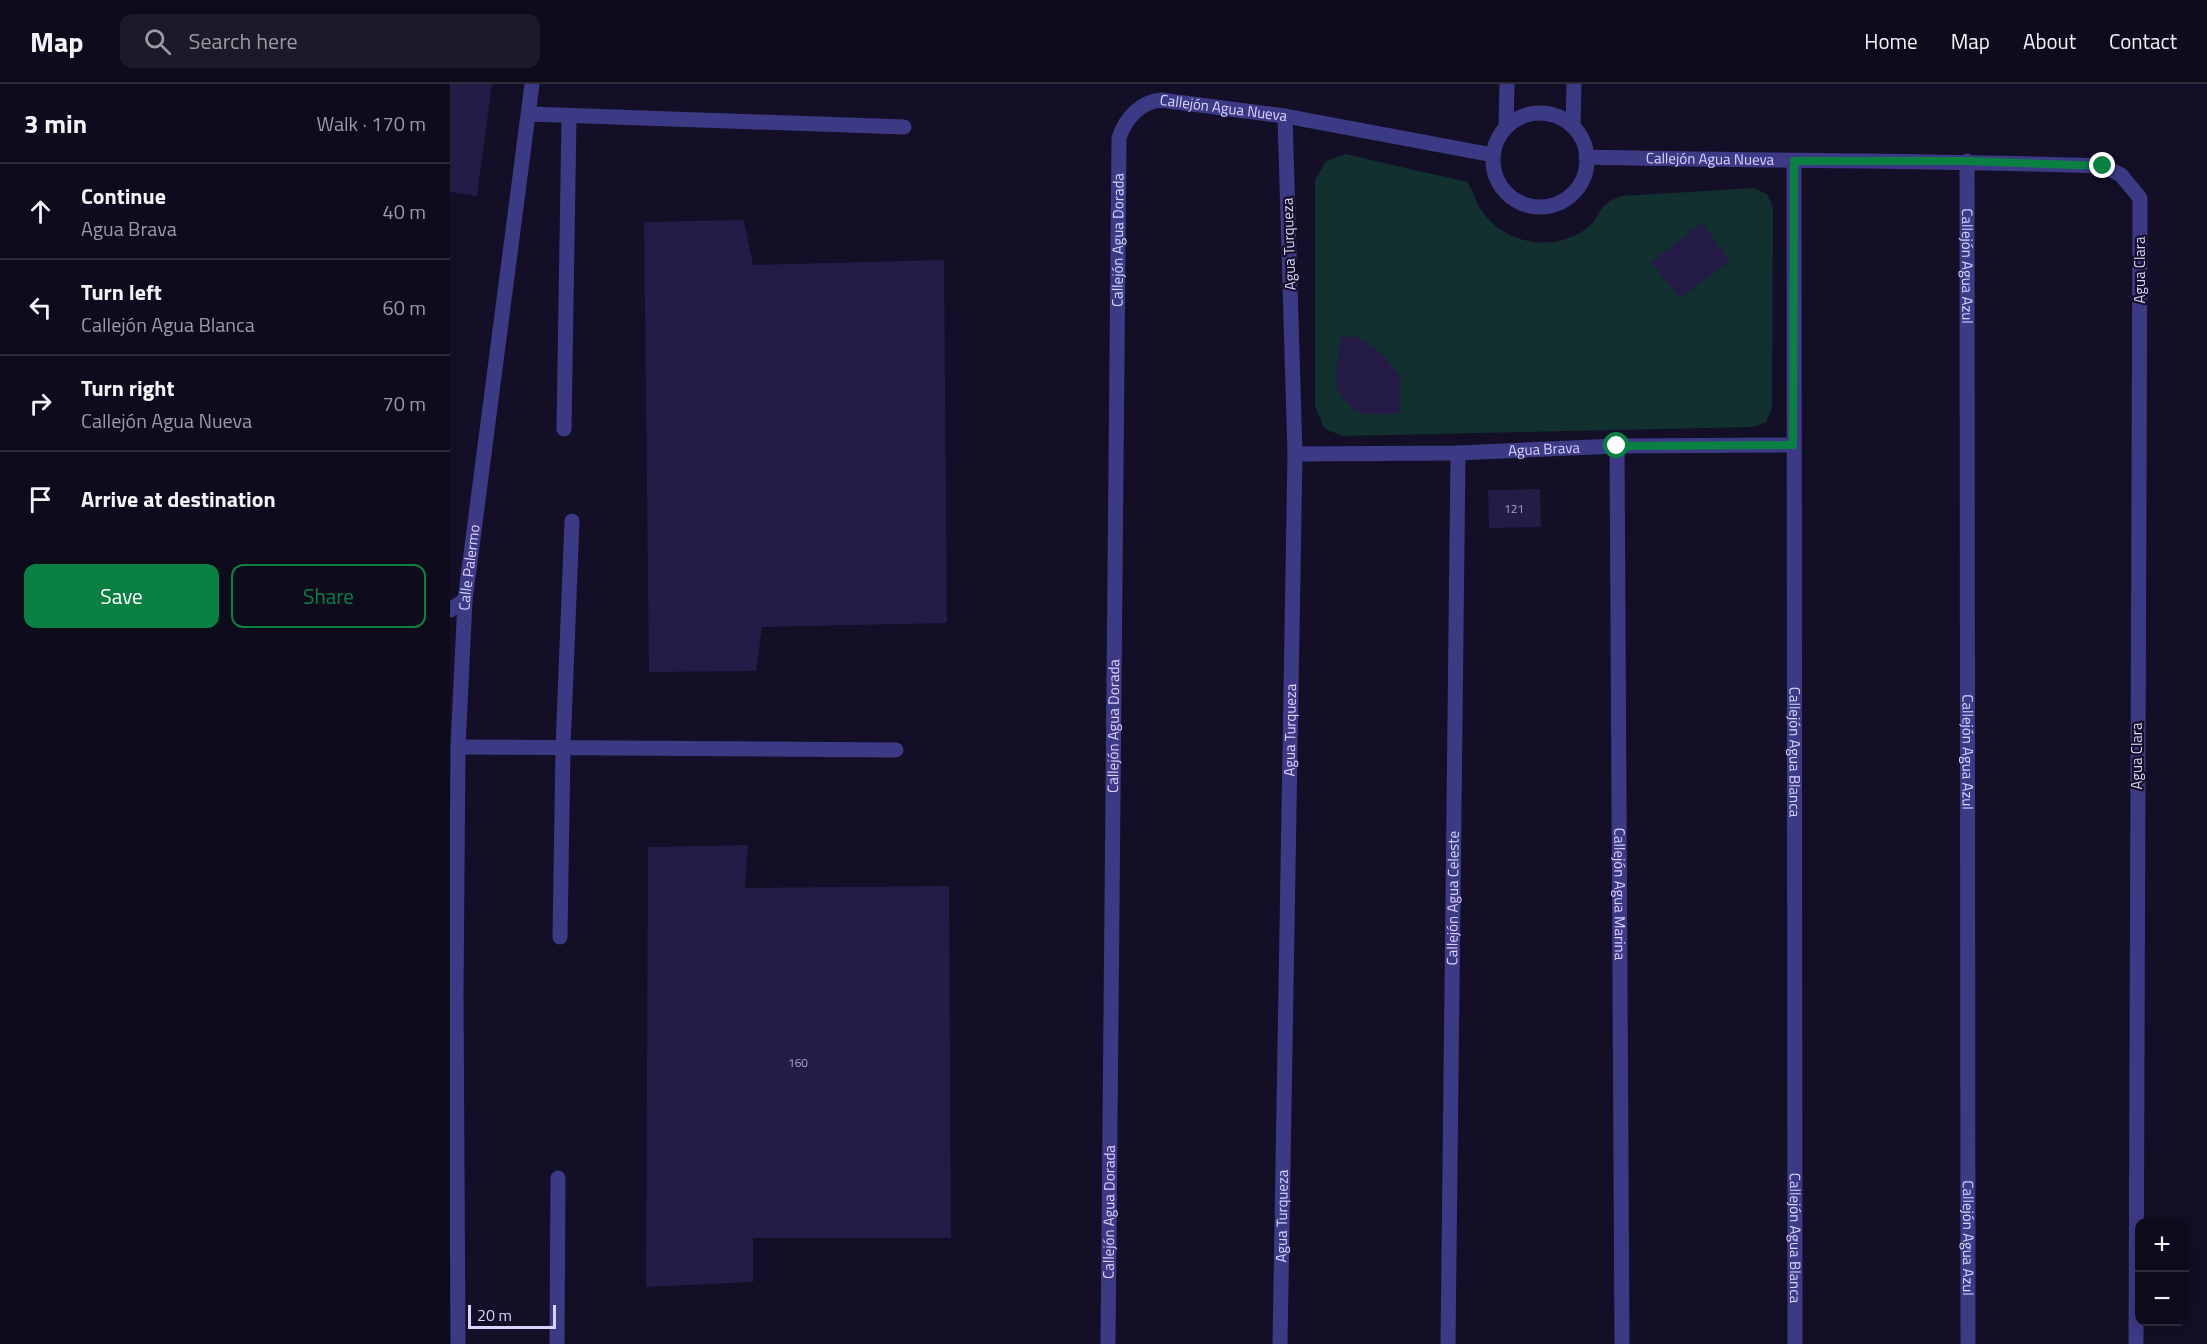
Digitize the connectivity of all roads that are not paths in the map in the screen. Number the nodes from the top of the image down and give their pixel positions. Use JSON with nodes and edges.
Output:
{"nodes":[{"id":1,"x":532,"y":84,"type":"edge"},
{"id":2,"x":1508,"y":84,"type":"edge"},
{"id":3,"x":1574,"y":84,"type":"edge"},
{"id":4,"x":1135,"y":113,"type":"joint"},
{"id":5,"x":529,"y":114,"type":"junction"},
{"id":6,"x":569,"y":116,"type":"junction"},
{"id":7,"x":1285,"y":116,"type":"junction"},
{"id":8,"x":1573,"y":126,"type":"junction"},
{"id":9,"x":904,"y":127,"type":"dead end"},
{"id":10,"x":1506,"y":127,"type":"junction"},
{"id":11,"x":1493,"y":155,"type":"junction"},
{"id":12,"x":1586,"y":157,"type":"junction"},
{"id":13,"x":1794,"y":161,"type":"junction"},
{"id":14,"x":1967,"y":161,"type":"junction"},
{"id":15,"x":2121,"y":175,"type":"joint"},
{"id":16,"x":564,"y":429,"type":"dead end"},
{"id":17,"x":1793,"y":445,"type":"junction"},
{"id":18,"x":1617,"y":446,"type":"junction"},
{"id":19,"x":1458,"y":453,"type":"junction"},
{"id":20,"x":1295,"y":454,"type":"junction"},
{"id":21,"x":573,"y":521,"type":"dead end"},
{"id":22,"x":465,"y":600,"type":"junction"},
{"id":23,"x":450,"y":610,"type":"edge"},
{"id":24,"x":454,"y":745,"type":"edge"},
{"id":25,"x":563,"y":748,"type":"junction"},
{"id":26,"x":896,"y":750,"type":"dead end"},
{"id":27,"x":560,"y":937,"type":"dead end"},
{"id":28,"x":453,"y":994,"type":"edge"},
{"id":29,"x":558,"y":1178,"type":"dead end"},
{"id":30,"x":458,"y":1344,"type":"edge"},
{"id":31,"x":557,"y":1344,"type":"edge"},
{"id":32,"x":1108,"y":1344,"type":"edge"},
{"id":33,"x":1280,"y":1344,"type":"edge"},
{"id":34,"x":1448,"y":1344,"type":"edge"},
{"id":35,"x":1622,"y":1344,"type":"edge"},
{"id":36,"x":1795,"y":1344,"type":"edge"},
{"id":37,"x":1968,"y":1344,"type":"edge"},
{"id":38,"x":2136,"y":1344,"type":"edge"}],
"edges":[{"from":1,"to":5,"type":"street","name":"Calle Palermo"},
{"from":2,"to":10,"type":"street"},
{"from":3,"to":8,"type":"street"},
{"from":4,"to":7,"type":"street","name":"Callejón Agua Nueva"},
{"from":4,"to":32,"type":"street","name":"Callejón Agua Dorada"},
{"from":5,"to":6,"type":"street"},
{"from":5,"to":22,"type":"street","name":"Calle Palermo"},
{"from":6,"to":9,"type":"street"},
{"from":6,"to":16,"type":"street"},
{"from":7,"to":11,"type":"street","name":"Callejón Agua Nueva"},
{"from":7,"to":20,"type":"street","name":"Agua Turqueza"},
{"from":8,"to":10,"type":"street"},
{"from":8,"to":12,"type":"street"},
{"from":10,"to":11,"type":"street"},
{"from":11,"to":12,"type":"street"},
{"from":12,"to":13,"type":"street","name":"Callejón Agua Nueva"},
{"from":13,"to":14,"type":"street","name":"Callejón Agua Nueva"},
{"from":13,"to":17,"type":"street","name":"Callejón Agua Blanca"},
{"from":14,"to":15,"type":"street","name":"Callejón Agua Nueva"},
{"from":14,"to":37,"type":"street","name":"Callejón Agua Azul"},
{"from":15,"to":38,"type":"street","name":"Agua Clara"},
{"from":17,"to":18,"type":"street","name":"Agua Brava"},
{"from":17,"to":36,"type":"street","name":"Callejón Agua Blanca"},
{"from":18,"to":19,"type":"street","name":"Agua Brava"},
{"from":18,"to":35,"type":"street","name":"Callejón Agua Marina"},
{"from":19,"to":20,"type":"street","name":"Agua Brava"},
{"from":19,"to":34,"type":"street","name":"Callejón Agua Celeste"},
{"from":20,"to":33,"type":"street","name":"Agua Turqueza"},
{"from":21,"to":25,"type":"street"},
{"from":22,"to":23,"type":"street"},
{"from":22,"to":24,"type":"street","name":"Calle Palermo"},
{"from":24,"to":25,"type":"street"},
{"from":24,"to":28,"type":"street","name":"Calle Palermo"},
{"from":25,"to":26,"type":"street"},
{"from":25,"to":27,"type":"street"},
{"from":28,"to":30,"type":"street","name":"Calle Palermo"},
{"from":29,"to":31,"type":"street"}]}
